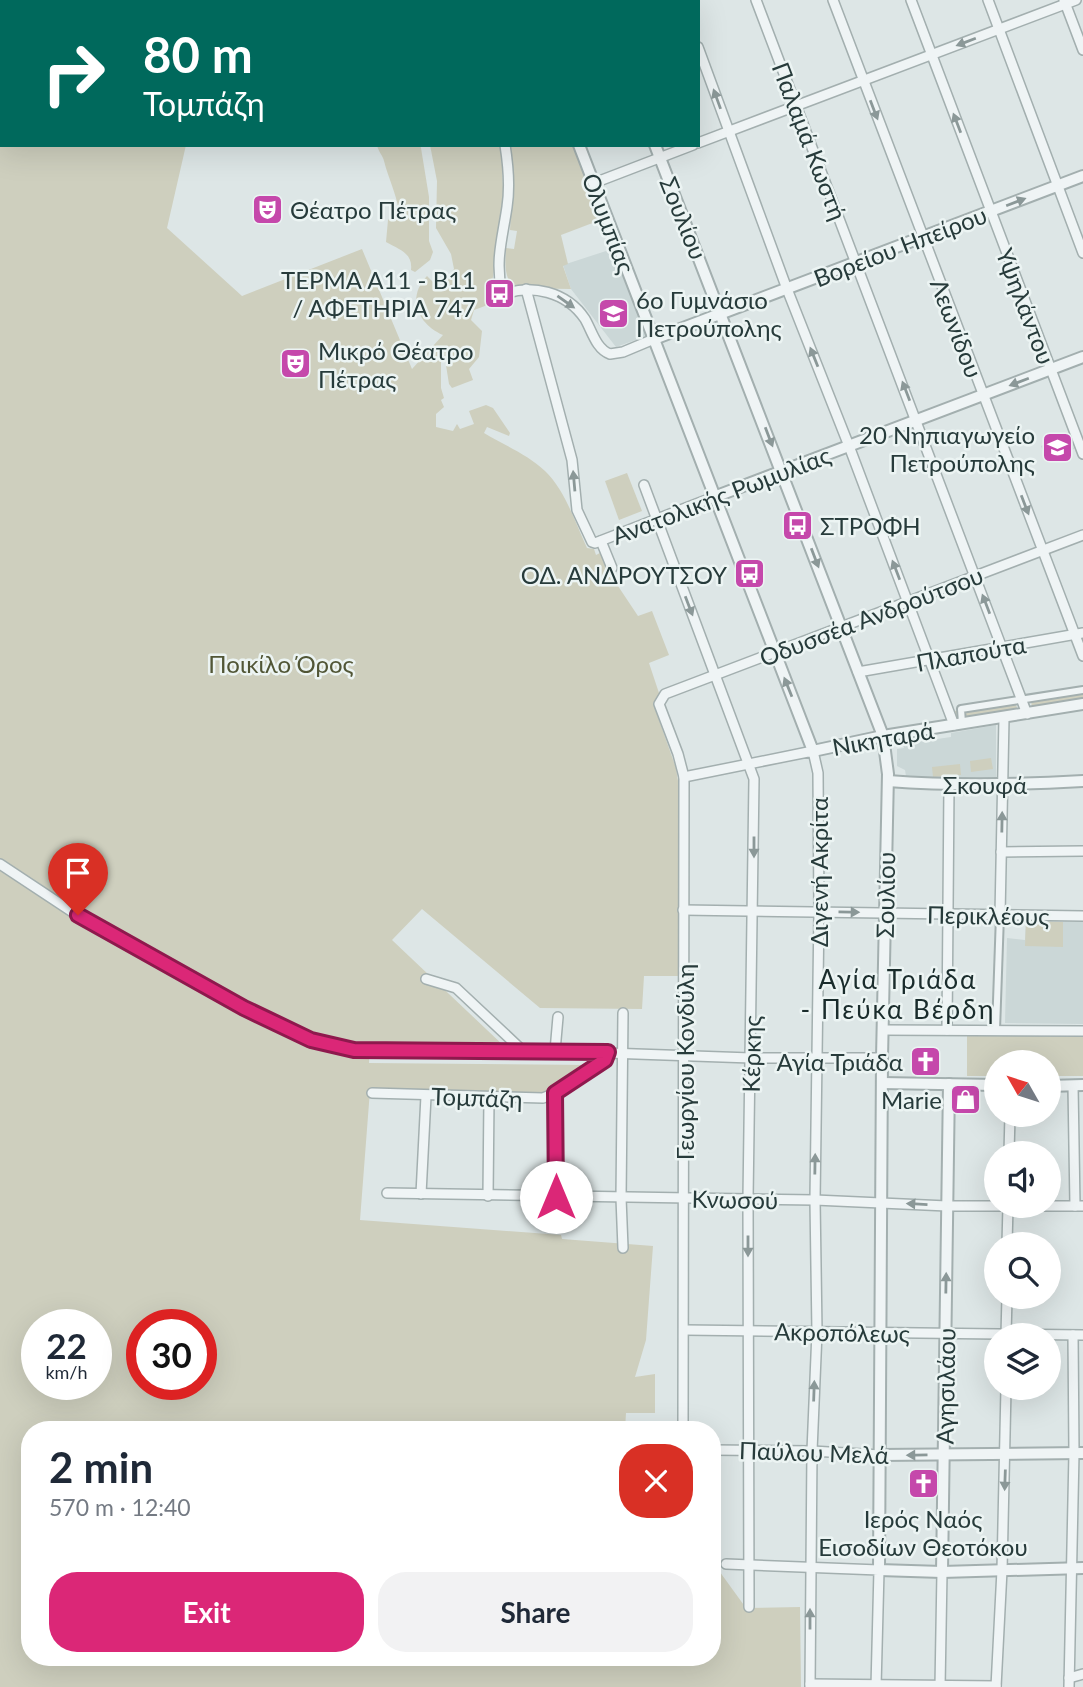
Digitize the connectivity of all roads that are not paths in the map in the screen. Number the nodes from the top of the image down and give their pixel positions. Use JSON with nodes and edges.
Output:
{"nodes":[{"id":1,"x":756,"y":0,"type":"edge"},
{"id":2,"x":833,"y":0,"type":"edge"},
{"id":3,"x":911,"y":0,"type":"edge"},
{"id":4,"x":988,"y":0,"type":"edge"},
{"id":5,"x":1069,"y":1,"type":"edge"},
{"id":6,"x":999,"y":29,"type":"junction"},
{"id":7,"x":1083,"y":50,"type":"edge"},
{"id":8,"x":700,"y":52,"type":"edge"},
{"id":9,"x":932,"y":55,"type":"junction"},
{"id":10,"x":864,"y":80,"type":"junction"},
{"id":11,"x":797,"y":106,"type":"junction"},
{"id":12,"x":729,"y":132,"type":"junction"},
{"id":13,"x":700,"y":142,"type":"edge"},
{"id":14,"x":505,"y":147,"type":"edge"},
{"id":15,"x":580,"y":147,"type":"edge"},
{"id":16,"x":656,"y":147,"type":"edge"},
{"id":17,"x":688,"y":147,"type":"edge"},
{"id":18,"x":660,"y":158,"type":"junction"},
{"id":19,"x":1083,"y":177,"type":"edge"},
{"id":20,"x":594,"y":183,"type":"junction"},
{"id":21,"x":1058,"y":186,"type":"junction"},
{"id":22,"x":991,"y":211,"type":"junction"},
{"id":23,"x":922,"y":237,"type":"junction"},
{"id":24,"x":1083,"y":253,"type":"edge"},
{"id":25,"x":856,"y":263,"type":"junction"},
{"id":26,"x":526,"y":289,"type":"junction"},
{"id":27,"x":787,"y":289,"type":"junction"},
{"id":28,"x":721,"y":314,"type":"junction"},
{"id":29,"x":654,"y":340,"type":"junction"},
{"id":30,"x":1083,"y":357,"type":"edge"},
{"id":31,"x":1051,"y":370,"type":"junction"},
{"id":32,"x":983,"y":396,"type":"junction"},
{"id":33,"x":917,"y":421,"type":"junction"},
{"id":34,"x":849,"y":446,"type":"junction"},
{"id":35,"x":1083,"y":454,"type":"edge"},
{"id":36,"x":782,"y":472,"type":"junction"},
{"id":37,"x":644,"y":485,"type":"dead end"},
{"id":38,"x":714,"y":498,"type":"junction"},
{"id":39,"x":656,"y":519,"type":"junction"},
{"id":40,"x":1083,"y":535,"type":"edge"},
{"id":41,"x":598,"y":542,"type":"junction"},
{"id":42,"x":1043,"y":551,"type":"junction"},
{"id":43,"x":612,"y":568,"type":"dead end"},
{"id":44,"x":975,"y":577,"type":"junction"},
{"id":45,"x":908,"y":603,"type":"junction"},
{"id":46,"x":842,"y":628,"type":"junction"},
{"id":47,"x":1079,"y":634,"type":"edge"},
{"id":48,"x":1002,"y":647,"type":"junction"},
{"id":49,"x":774,"y":653,"type":"junction"},
{"id":50,"x":1083,"y":656,"type":"edge"},
{"id":51,"x":929,"y":660,"type":"junction"},
{"id":52,"x":858,"y":671,"type":"junction"},
{"id":53,"x":715,"y":676,"type":"junction"},
{"id":54,"x":1083,"y":690,"type":"edge"},
{"id":55,"x":1070,"y":692,"type":"junction"},
{"id":56,"x":1041,"y":697,"type":"junction"},
{"id":57,"x":660,"y":699,"type":"joint"},
{"id":58,"x":1022,"y":700,"type":"junction"},
{"id":59,"x":997,"y":704,"type":"junction"},
{"id":60,"x":1077,"y":705,"type":"edge"},
{"id":61,"x":984,"y":706,"type":"junction"},
{"id":62,"x":1044,"y":711,"type":"junction"},
{"id":63,"x":1027,"y":714,"type":"junction"},
{"id":64,"x":1001,"y":718,"type":"junction"},
{"id":65,"x":986,"y":721,"type":"junction"},
{"id":66,"x":958,"y":725,"type":"junction"},
{"id":67,"x":883,"y":736,"type":"junction"},
{"id":68,"x":813,"y":751,"type":"junction"},
{"id":69,"x":751,"y":765,"type":"junction"},
{"id":70,"x":684,"y":777,"type":"junction"},
{"id":71,"x":888,"y":780,"type":"junction"},
{"id":72,"x":1083,"y":781,"type":"edge"},
{"id":73,"x":949,"y":785,"type":"junction"},
{"id":74,"x":1002,"y":785,"type":"junction"},
{"id":75,"x":1083,"y":851,"type":"edge"},
{"id":76,"x":1001,"y":852,"type":"junction"},
{"id":77,"x":0,"y":864,"type":"edge"},
{"id":78,"x":683,"y":910,"type":"junction"},
{"id":79,"x":753,"y":911,"type":"junction"},
{"id":80,"x":819,"y":912,"type":"junction"},
{"id":81,"x":885,"y":913,"type":"junction"},
{"id":82,"x":949,"y":914,"type":"junction"},
{"id":83,"x":1000,"y":915,"type":"junction"},
{"id":84,"x":1083,"y":916,"type":"edge"},
{"id":85,"x":426,"y":979,"type":"dead end"},
{"id":86,"x":623,"y":1013,"type":"dead end"},
{"id":87,"x":558,"y":1017,"type":"dead end"},
{"id":88,"x":883,"y":1030,"type":"junction"},
{"id":89,"x":947,"y":1030,"type":"junction"},
{"id":90,"x":996,"y":1030,"type":"junction"},
{"id":91,"x":1083,"y":1031,"type":"edge"},
{"id":92,"x":522,"y":1050,"type":"junction"},
{"id":93,"x":555,"y":1051,"type":"junction"},
{"id":94,"x":608,"y":1052,"type":"junction"},
{"id":95,"x":622,"y":1052,"type":"junction"},
{"id":96,"x":685,"y":1055,"type":"junction"},
{"id":97,"x":817,"y":1057,"type":"junction"},
{"id":98,"x":751,"y":1058,"type":"junction"},
{"id":99,"x":882,"y":1058,"type":"junction"},
{"id":100,"x":882,"y":1083,"type":"junction"},
{"id":101,"x":949,"y":1084,"type":"junction"},
{"id":102,"x":984,"y":1085,"type":"edge"},
{"id":103,"x":1078,"y":1086,"type":"edge"},
{"id":104,"x":372,"y":1093,"type":"dead end"},
{"id":105,"x":555,"y":1093,"type":"junction"},
{"id":106,"x":426,"y":1096,"type":"junction"},
{"id":107,"x":489,"y":1098,"type":"junction"},
{"id":108,"x":387,"y":1193,"type":"dead end"},
{"id":109,"x":421,"y":1194,"type":"junction"},
{"id":110,"x":488,"y":1196,"type":"junction"},
{"id":111,"x":556,"y":1197,"type":"junction"},
{"id":112,"x":621,"y":1198,"type":"junction"},
{"id":113,"x":684,"y":1198,"type":"junction"},
{"id":114,"x":748,"y":1199,"type":"junction"},
{"id":115,"x":815,"y":1200,"type":"junction"},
{"id":116,"x":881,"y":1202,"type":"junction"},
{"id":117,"x":947,"y":1206,"type":"junction"},
{"id":118,"x":984,"y":1206,"type":"edge"},
{"id":119,"x":1061,"y":1206,"type":"edge"},
{"id":120,"x":1079,"y":1206,"type":"edge"},
{"id":121,"x":623,"y":1248,"type":"dead end"},
{"id":122,"x":685,"y":1330,"type":"junction"},
{"id":123,"x":748,"y":1331,"type":"junction"},
{"id":124,"x":817,"y":1332,"type":"junction"},
{"id":125,"x":881,"y":1333,"type":"junction"},
{"id":126,"x":946,"y":1334,"type":"junction"},
{"id":127,"x":984,"y":1335,"type":"edge"},
{"id":128,"x":1078,"y":1335,"type":"edge"},
{"id":129,"x":1006,"y":1400,"type":"edge"},
{"id":130,"x":683,"y":1421,"type":"edge"},
{"id":131,"x":721,"y":1450,"type":"edge"},
{"id":132,"x":750,"y":1450,"type":"junction"},
{"id":133,"x":812,"y":1451,"type":"junction"},
{"id":134,"x":1078,"y":1453,"type":"edge"},
{"id":135,"x":944,"y":1454,"type":"junction"},
{"id":136,"x":1006,"y":1454,"type":"junction"},
{"id":137,"x":880,"y":1455,"type":"junction"},
{"id":138,"x":726,"y":1564,"type":"dead end"},
{"id":139,"x":749,"y":1565,"type":"junction"},
{"id":140,"x":811,"y":1567,"type":"junction"},
{"id":141,"x":1083,"y":1568,"type":"edge"},
{"id":142,"x":1070,"y":1569,"type":"junction"},
{"id":143,"x":879,"y":1570,"type":"junction"},
{"id":144,"x":1003,"y":1570,"type":"junction"},
{"id":145,"x":943,"y":1572,"type":"junction"},
{"id":146,"x":749,"y":1607,"type":"dead end"},
{"id":147,"x":1083,"y":1674,"type":"edge"},
{"id":148,"x":1069,"y":1682,"type":"edge"},
{"id":149,"x":810,"y":1686,"type":"edge"},
{"id":150,"x":876,"y":1686,"type":"edge"},
{"id":151,"x":940,"y":1686,"type":"edge"},
{"id":152,"x":996,"y":1687,"type":"edge"}],
"edges":[{"from":1,"to":11,"type":"street","name":"Παλαμά Κωστή"},
{"from":2,"to":10,"type":"street","name":"Λεωνίδου"},
{"from":3,"to":9,"type":"street","name":"Υψηλάντου"},
{"from":4,"to":6,"type":"street"},
{"from":5,"to":6,"type":"street"},
{"from":5,"to":7,"type":"street"},
{"from":6,"to":9,"type":"street","one_way":true},
{"from":6,"to":21,"type":"street"},
{"from":12,"to":8,"type":"street","one_way":true},
{"from":9,"to":10,"type":"street"},
{"from":22,"to":9,"type":"street","name":"Υψηλάντου","one_way":true},
{"from":10,"to":11,"type":"street"},
{"from":10,"to":23,"type":"street","name":"Λεωνίδου","one_way":true},
{"from":11,"to":12,"type":"street"},
{"from":11,"to":25,"type":"street","name":"Παλαμά Κωστή"},
{"from":12,"to":13,"type":"street"},
{"from":12,"to":27,"type":"street"},
{"from":14,"to":26,"type":"street","name":"Βορείου Ηπείρου"},
{"from":15,"to":20,"type":"street","name":"Ολυμπίας"},
{"from":16,"to":18,"type":"street","name":"Σουλίου"},
{"from":17,"to":18,"type":"street"},
{"from":18,"to":20,"type":"street"},
{"from":18,"to":28,"type":"street","name":"Σουλίου"},
{"from":19,"to":21,"type":"street","name":"Βορείου Ηπείρου"},
{"from":20,"to":29,"type":"street","name":"Ολυμπίας"},
{"from":22,"to":21,"type":"street","name":"Βορείου Ηπείρου","one_way":true},
{"from":21,"to":24,"type":"street"},
{"from":22,"to":23,"type":"street","name":"Βορείου Ηπείρου"},
{"from":22,"to":31,"type":"street","name":"Υψηλάντου"},
{"from":23,"to":25,"type":"street","name":"Βορείου Ηπείρου"},
{"from":23,"to":32,"type":"street","name":"Λεωνίδου"},
{"from":25,"to":27,"type":"street","name":"Βορείου Ηπείρου"},
{"from":33,"to":25,"type":"street","name":"Παλαμά Κωστή","one_way":true},
{"from":26,"to":29,"type":"street","name":"Βορείου Ηπείρου","one_way":true},
{"from":41,"to":26,"type":"street","one_way":true},
{"from":27,"to":28,"type":"street","name":"Βορείου Ηπείρου"},
{"from":34,"to":27,"type":"street","one_way":true},
{"from":28,"to":29,"type":"street","name":"Βορείου Ηπείρου"},
{"from":28,"to":36,"type":"street","name":"Σουλίου","one_way":true},
{"from":29,"to":38,"type":"street","name":"Διγενή Ακρίτα"},
{"from":30,"to":31,"type":"street","name":"Ανατολικής Ρωμυλίας"},
{"from":31,"to":32,"type":"street","name":"Ανατολικής Ρωμυλίας","one_way":true},
{"from":31,"to":35,"type":"street","name":"Υψηλάντου"},
{"from":32,"to":33,"type":"street","name":"Ανατολικής Ρωμυλίας"},
{"from":32,"to":42,"type":"street","name":"Λεωνίδου","one_way":true},
{"from":33,"to":34,"type":"street","name":"Ανατολικής Ρωμυλίας"},
{"from":33,"to":44,"type":"street","name":"Παλαμά Κωστή"},
{"from":34,"to":36,"type":"street","name":"Ανατολικής Ρωμυλίας"},
{"from":45,"to":34,"type":"street","one_way":true},
{"from":36,"to":38,"type":"street","name":"Ανατολικής Ρωμυλίας"},
{"from":36,"to":46,"type":"street","name":"Σουλίου","one_way":true},
{"from":37,"to":39,"type":"street","name":"Κέρκης"},
{"from":38,"to":39,"type":"street","name":"Ανατολικής Ρωμυλίας"},
{"from":38,"to":49,"type":"street","name":"Διγενή Ακρίτα"},
{"from":39,"to":41,"type":"street","name":"Ανατολικής Ρωμυλίας"},
{"from":39,"to":53,"type":"street","name":"Κέρκης","one_way":true},
{"from":40,"to":42,"type":"street","name":"Οδυσσέα Ανδρούτσου"},
{"from":41,"to":43,"type":"street"},
{"from":42,"to":44,"type":"street","name":"Οδυσσέα Ανδρούτσου"},
{"from":42,"to":47,"type":"street","name":"Λεωνίδου"},
{"from":44,"to":45,"type":"street","name":"Οδυσσέα Ανδρούτσου"},
{"from":48,"to":44,"type":"street","name":"Παλαμά Κωστή","one_way":true},
{"from":45,"to":46,"type":"street","name":"Οδυσσέα Ανδρούτσου"},
{"from":45,"to":51,"type":"street"},
{"from":46,"to":49,"type":"street","name":"Οδυσσέα Ανδρούτσου"},
{"from":46,"to":52,"type":"street","name":"Σουλίου"},
{"from":47,"to":48,"type":"street","name":"Πλαπούτα"},
{"from":47,"to":50,"type":"street","name":"Λεωνίδου"},
{"from":48,"to":51,"type":"street","name":"Πλαπούτα"},
{"from":48,"to":58,"type":"street","name":"Παλαμά Κωστή"},
{"from":49,"to":53,"type":"street","name":"Οδυσσέα Ανδρούτσου"},
{"from":68,"to":49,"type":"street","name":"Διγενή Ακρίτα","one_way":true},
{"from":51,"to":52,"type":"street","name":"Πλαπούτα"},
{"from":51,"to":66,"type":"street"},
{"from":52,"to":67,"type":"street","name":"Σουλίου"},
{"from":53,"to":57,"type":"street","name":"Οδυσσέα Ανδρούτσου"},
{"from":53,"to":69,"type":"street","name":"Κέρκης"},
{"from":54,"to":55,"type":"street","name":"Νικηταρά"},
{"from":55,"to":56,"type":"street","name":"Νικηταρά"},
{"from":55,"to":60,"type":"street"},
{"from":56,"to":58,"type":"street","name":"Νικηταρά"},
{"from":56,"to":62,"type":"street"},
{"from":57,"to":70,"type":"street","name":"Γεωργίου Κονδύλη"},
{"from":58,"to":59,"type":"street","name":"Νικηταρά"},
{"from":58,"to":63,"type":"street","name":"Παλαμά Κωστή"},
{"from":59,"to":61,"type":"street","name":"Νικηταρά"},
{"from":59,"to":64,"type":"street"},
{"from":60,"to":62,"type":"street","name":"Νικηταρά"},
{"from":61,"to":65,"type":"street"},
{"from":61,"to":66,"type":"street","name":"Νικηταρά"},
{"from":62,"to":63,"type":"street","name":"Νικηταρά"},
{"from":63,"to":64,"type":"street","name":"Νικηταρά"},
{"from":64,"to":65,"type":"street","name":"Νικηταρά"},
{"from":64,"to":74,"type":"street"},
{"from":65,"to":66,"type":"street","name":"Νικηταρά"},
{"from":66,"to":67,"type":"street","name":"Νικηταρά"},
{"from":67,"to":68,"type":"street","name":"Νικηταρά"},
{"from":67,"to":71,"type":"street","name":"Σουλίου"},
{"from":68,"to":69,"type":"street","name":"Νικηταρά"},
{"from":68,"to":80,"type":"street","name":"Διγενή Ακρίτα"},
{"from":69,"to":70,"type":"street","name":"Νικηταρά"},
{"from":69,"to":79,"type":"street","name":"Κέρκης","one_way":true},
{"from":70,"to":78,"type":"street","name":"Γεωργίου Κονδύλη"},
{"from":71,"to":73,"type":"street","name":"Σκουφά"},
{"from":71,"to":81,"type":"street","name":"Σουλίου"},
{"from":72,"to":74,"type":"street","name":"Σκουφά"},
{"from":73,"to":74,"type":"street","name":"Σκουφά"},
{"from":73,"to":82,"type":"street"},
{"from":76,"to":74,"type":"street","one_way":true},
{"from":75,"to":76,"type":"street"},
{"from":76,"to":83,"type":"street"},
{"from":77,"to":92,"type":"street"},
{"from":78,"to":79,"type":"street","name":"Περικλέους"},
{"from":78,"to":96,"type":"street","name":"Γεωργίου Κονδύλη"},
{"from":79,"to":80,"type":"street","name":"Περικλέους"},
{"from":79,"to":98,"type":"street","name":"Κέρκης"},
{"from":80,"to":81,"type":"street","name":"Περικλέους","one_way":true},
{"from":80,"to":97,"type":"street","name":"Διγενή Ακρίτα"},
{"from":81,"to":82,"type":"street","name":"Περικλέους"},
{"from":81,"to":88,"type":"street","name":"Σουλίου"},
{"from":82,"to":83,"type":"street","name":"Περικλέους"},
{"from":82,"to":89,"type":"street"},
{"from":83,"to":84,"type":"street","name":"Περικλέους"},
{"from":83,"to":90,"type":"street"},
{"from":85,"to":92,"type":"street"},
{"from":86,"to":95,"type":"street"},
{"from":87,"to":93,"type":"street"},
{"from":88,"to":89,"type":"street"},
{"from":88,"to":99,"type":"street","name":"Σουλίου"},
{"from":89,"to":90,"type":"street"},
{"from":90,"to":91,"type":"street"},
{"from":92,"to":93,"type":"street"},
{"from":93,"to":94,"type":"street"},
{"from":94,"to":95,"type":"street"},
{"from":94,"to":105,"type":"street","name":"Τομπάζη"},
{"from":95,"to":96,"type":"street"},
{"from":95,"to":112,"type":"street"},
{"from":96,"to":98,"type":"street"},
{"from":96,"to":113,"type":"street","name":"Γεωργίου Κονδύλη"},
{"from":97,"to":98,"type":"street"},
{"from":97,"to":99,"type":"street"},
{"from":115,"to":97,"type":"street","name":"Διγενή Ακρίτα","one_way":true},
{"from":98,"to":114,"type":"street","name":"Κέρκης"},
{"from":99,"to":100,"type":"street","name":"Σουλίου"},
{"from":100,"to":101,"type":"street"},
{"from":100,"to":116,"type":"street","name":"Σουλίου"},
{"from":101,"to":102,"type":"street"},
{"from":101,"to":117,"type":"street","name":"Αγησιλάου"},
{"from":103,"to":120,"type":"street"},
{"from":104,"to":106,"type":"street","name":"Τομπάζη"},
{"from":105,"to":107,"type":"street","name":"Τομπάζη"},
{"from":105,"to":111,"type":"street"},
{"from":106,"to":107,"type":"street","name":"Τομπάζη"},
{"from":106,"to":109,"type":"street"},
{"from":107,"to":110,"type":"street"},
{"from":108,"to":109,"type":"street","name":"Κνωσού"},
{"from":109,"to":110,"type":"street","name":"Κνωσού"},
{"from":110,"to":111,"type":"street","name":"Κνωσού"},
{"from":111,"to":112,"type":"street","name":"Κνωσού"},
{"from":112,"to":113,"type":"street","name":"Κνωσού"},
{"from":112,"to":121,"type":"street"},
{"from":113,"to":114,"type":"street","name":"Κνωσού"},
{"from":113,"to":122,"type":"street","name":"Γεωργίου Κονδύλη"},
{"from":114,"to":115,"type":"street","name":"Κνωσού"},
{"from":114,"to":123,"type":"street","name":"Κέρκης","one_way":true},
{"from":115,"to":116,"type":"street","name":"Κνωσού"},
{"from":115,"to":124,"type":"street","name":"Διγενή Ακρίτα"},
{"from":117,"to":116,"type":"street","name":"Κνωσού","one_way":true},
{"from":116,"to":125,"type":"street","name":"Σουλίου"},
{"from":117,"to":118,"type":"street","name":"Κνωσού"},
{"from":126,"to":117,"type":"street","name":"Αγησιλάου","one_way":true},
{"from":119,"to":120,"type":"street","name":"Κνωσού"},
{"from":122,"to":123,"type":"street","name":"Ακροπόλεως"},
{"from":122,"to":130,"type":"street","name":"Γεωργίου Κονδύλη"},
{"from":123,"to":124,"type":"street","name":"Ακροπόλεως"},
{"from":123,"to":132,"type":"street","name":"Κέρκης"},
{"from":124,"to":125,"type":"street","name":"Ακροπόλεως"},
{"from":133,"to":124,"type":"street","name":"Διγενή Ακρίτα","one_way":true},
{"from":125,"to":126,"type":"street","name":"Ακροπόλεως"},
{"from":125,"to":137,"type":"street","name":"Σουλίου"},
{"from":126,"to":127,"type":"street","name":"Ακροπόλεως"},
{"from":126,"to":135,"type":"street","name":"Αγησιλάου"},
{"from":128,"to":134,"type":"street"},
{"from":129,"to":136,"type":"street"},
{"from":131,"to":132,"type":"street","name":"Παύλου Μελά"},
{"from":132,"to":133,"type":"street","name":"Παύλου Μελά"},
{"from":132,"to":139,"type":"street","name":"Κέρκης"},
{"from":133,"to":137,"type":"street","name":"Παύλου Μελά"},
{"from":133,"to":140,"type":"street","name":"Διγενή Ακρίτα"},
{"from":134,"to":136,"type":"street","name":"Παύλου Μελά"},
{"from":134,"to":142,"type":"street"},
{"from":135,"to":136,"type":"street","name":"Παύλου Μελά"},
{"from":135,"to":137,"type":"street","name":"Παύλου Μελά","one_way":true},
{"from":135,"to":145,"type":"street","name":"Αγησιλάου"},
{"from":136,"to":144,"type":"street","one_way":true},
{"from":137,"to":143,"type":"street","name":"Σουλίου"},
{"from":138,"to":139,"type":"street"},
{"from":139,"to":140,"type":"street"},
{"from":139,"to":146,"type":"street","name":"Κέρκης"},
{"from":140,"to":143,"type":"street"},
{"from":149,"to":140,"type":"street","name":"Διγενή Ακρίτα","one_way":true},
{"from":141,"to":142,"type":"street"},
{"from":142,"to":144,"type":"street"},
{"from":142,"to":148,"type":"street"},
{"from":143,"to":145,"type":"street"},
{"from":143,"to":150,"type":"street","name":"Σουλίου"},
{"from":144,"to":145,"type":"street"},
{"from":144,"to":152,"type":"street"},
{"from":145,"to":151,"type":"street","name":"Αγησιλάου"},
{"from":147,"to":148,"type":"street"},
{"from":149,"to":150,"type":"street"},
{"from":150,"to":151,"type":"street"},
{"from":151,"to":152,"type":"street"}]}
